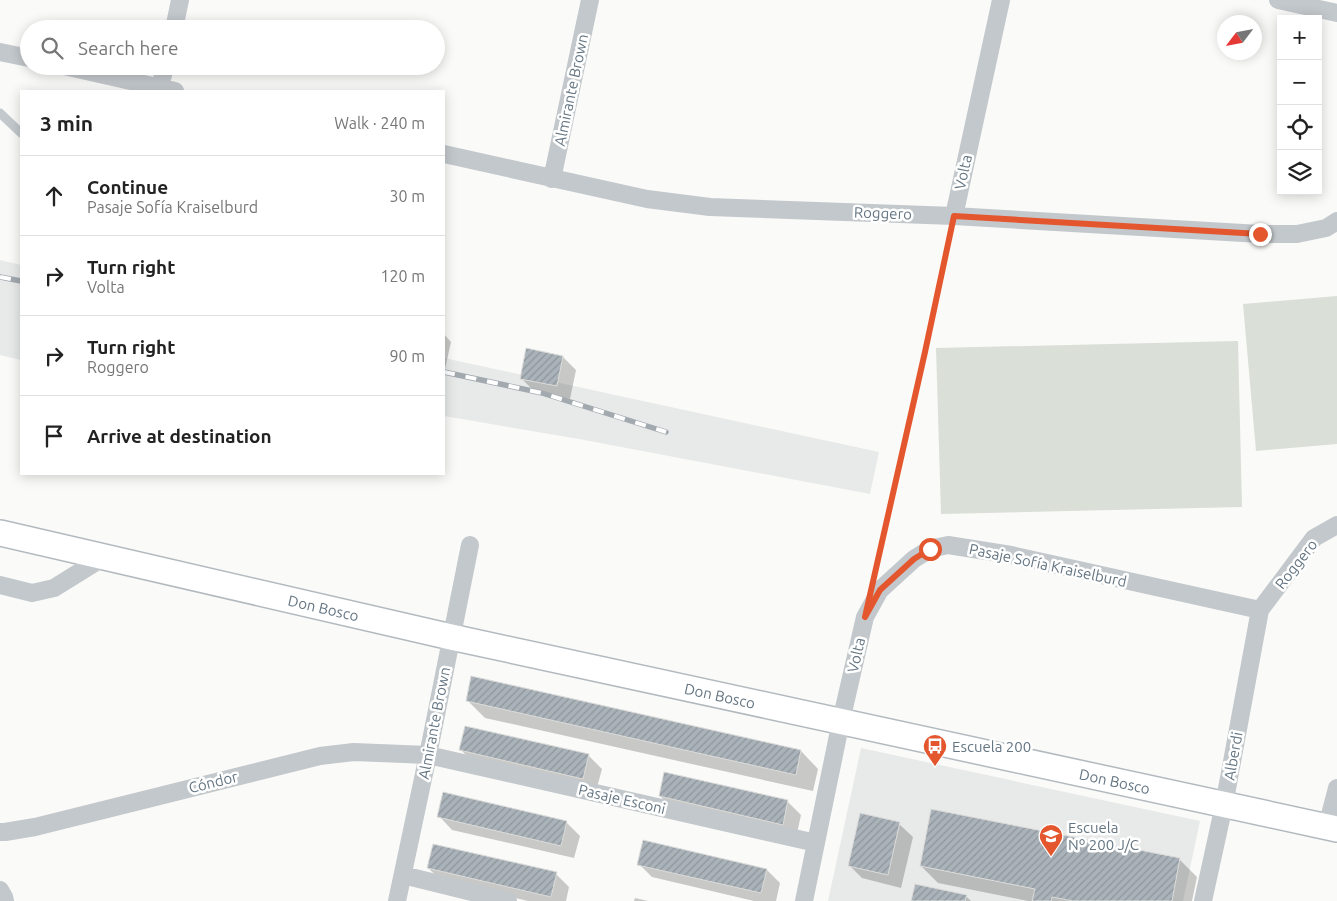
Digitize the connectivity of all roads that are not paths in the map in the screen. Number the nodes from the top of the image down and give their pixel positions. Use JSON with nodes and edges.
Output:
{"nodes":[{"id":1,"x":180,"y":0,"type":"edge"},
{"id":2,"x":590,"y":0,"type":"edge"},
{"id":3,"x":1000,"y":0,"type":"edge"},
{"id":4,"x":1278,"y":0,"type":"edge"},
{"id":5,"x":1337,"y":13,"type":"edge"},
{"id":6,"x":176,"y":20,"type":"edge"},
{"id":7,"x":0,"y":52,"type":"edge"},
{"id":8,"x":20,"y":56,"type":"edge"},
{"id":9,"x":103,"y":75,"type":"edge"},
{"id":10,"x":166,"y":75,"type":"edge"},
{"id":11,"x":168,"y":90,"type":"edge"},
{"id":12,"x":0,"y":113,"type":"edge"},
{"id":13,"x":20,"y":132,"type":"edge"},
{"id":14,"x":445,"y":154,"type":"edge"},
{"id":15,"x":552,"y":179,"type":"junction"},
{"id":16,"x":954,"y":216,"type":"junction"},
{"id":17,"x":1332,"y":224,"type":"edge"},
{"id":18,"x":1337,"y":525,"type":"edge"},
{"id":19,"x":0,"y":534,"type":"edge"},
{"id":20,"x":470,"y":545,"type":"dead end"},
{"id":21,"x":104,"y":557,"type":"junction"},
{"id":22,"x":0,"y":586,"type":"edge"},
{"id":23,"x":1260,"y":610,"type":"junction"},
{"id":24,"x":865,"y":617,"type":"joint"},
{"id":25,"x":451,"y":637,"type":"junction"},
{"id":26,"x":841,"y":722,"type":"junction"},
{"id":27,"x":428,"y":755,"type":"junction"},
{"id":28,"x":1337,"y":788,"type":"edge"},
{"id":29,"x":1224,"y":805,"type":"junction"},
{"id":30,"x":1332,"y":827,"type":"edge"},
{"id":31,"x":0,"y":832,"type":"edge"},
{"id":32,"x":816,"y":842,"type":"junction"},
{"id":33,"x":403,"y":875,"type":"junction"},
{"id":34,"x":0,"y":890,"type":"edge"},
{"id":35,"x":5,"y":901,"type":"edge"},
{"id":36,"x":397,"y":901,"type":"edge"},
{"id":37,"x":508,"y":901,"type":"edge"},
{"id":38,"x":804,"y":901,"type":"edge"},
{"id":39,"x":1203,"y":901,"type":"edge"}],
"edges":[{"from":1,"to":6,"type":"street"},
{"from":2,"to":15,"type":"street","name":"Almirante Brown"},
{"from":3,"to":16,"type":"street","name":"Volta"},
{"from":4,"to":5,"type":"street"},
{"from":7,"to":8,"type":"street"},
{"from":9,"to":11,"type":"street"},
{"from":10,"to":11,"type":"street"},
{"from":12,"to":13,"type":"lane"},
{"from":14,"to":15,"type":"street","name":"Roggero"},
{"from":15,"to":16,"type":"street","name":"Roggero"},
{"from":16,"to":17,"type":"street","name":"Roggero"},
{"from":18,"to":23,"type":"street","name":"Roggero"},
{"from":19,"to":21,"type":"street","name":"Don Bosco"},
{"from":20,"to":25,"type":"street","name":"Almirante Brown"},
{"from":21,"to":22,"type":"street"},
{"from":21,"to":25,"type":"street","name":"Don Bosco"},
{"from":23,"to":24,"type":"street","name":"Pasaje Sofía Kraiselburd"},
{"from":23,"to":29,"type":"street","name":"Alberdi"},
{"from":24,"to":26,"type":"street","name":"Volta"},
{"from":25,"to":26,"type":"street","name":"Don Bosco"},
{"from":25,"to":27,"type":"street","name":"Almirante Brown"},
{"from":26,"to":29,"type":"street","name":"Don Bosco"},
{"from":26,"to":32,"type":"street","name":"Volta"},
{"from":27,"to":31,"type":"street","name":"Cóndor"},
{"from":27,"to":32,"type":"street","name":"Pasaje Esconi"},
{"from":27,"to":33,"type":"street","name":"Almirante Brown"},
{"from":28,"to":30,"type":"street"},
{"from":29,"to":30,"type":"street","name":"Don Bosco"},
{"from":29,"to":39,"type":"street","name":"Alberdi"},
{"from":32,"to":38,"type":"street","name":"Volta"},
{"from":33,"to":36,"type":"street","name":"Almirante Brown"},
{"from":33,"to":37,"type":"street"},
{"from":34,"to":35,"type":"street"}]}
